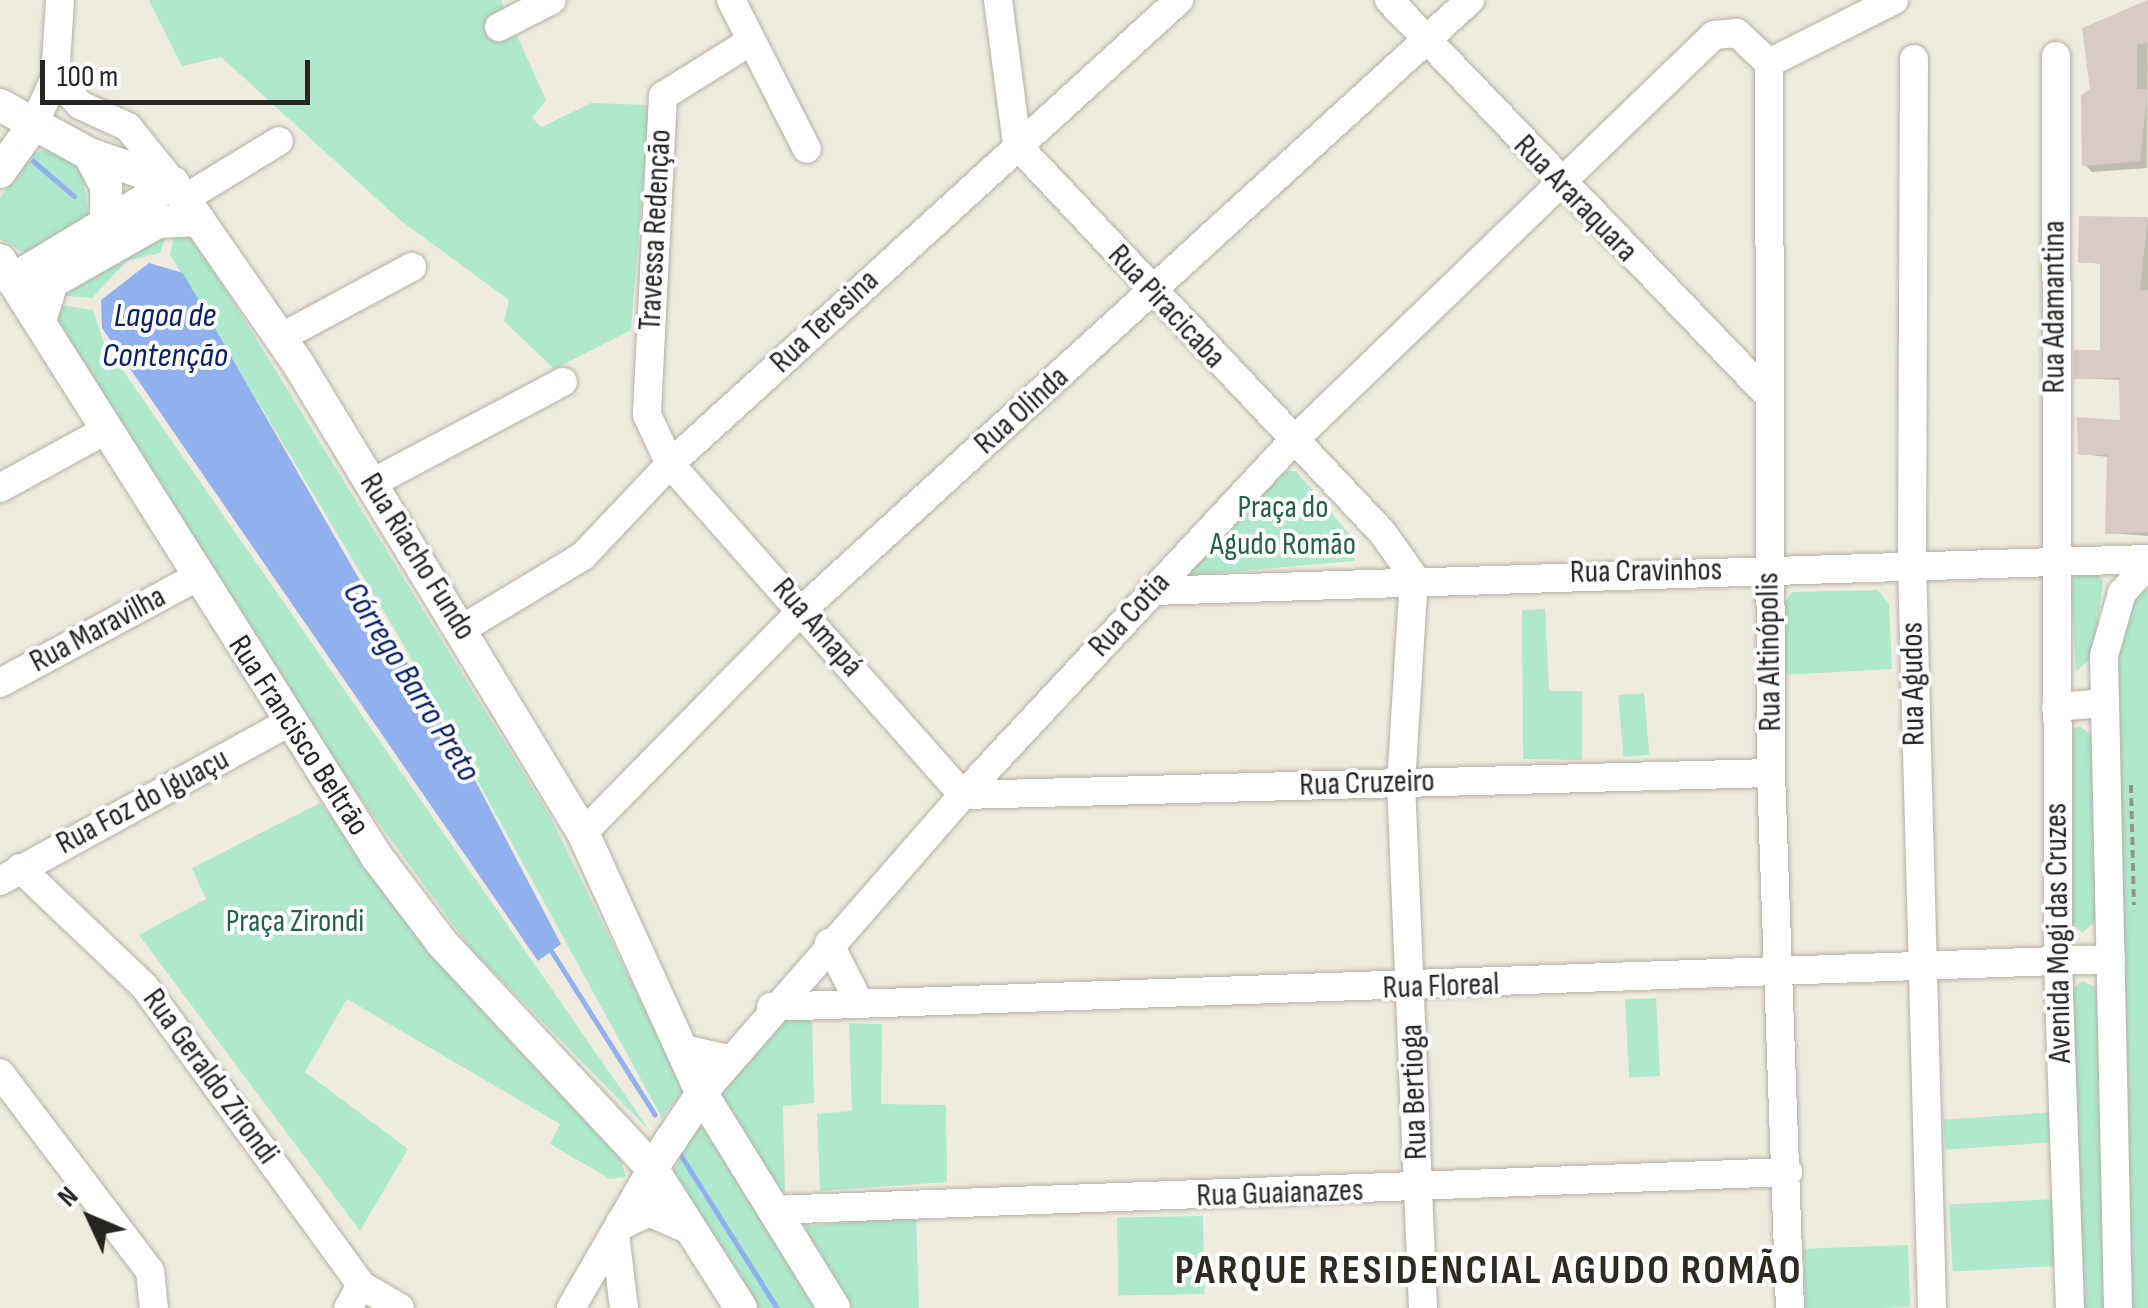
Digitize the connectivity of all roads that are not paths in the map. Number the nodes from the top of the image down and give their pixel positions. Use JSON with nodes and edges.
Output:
{"nodes":[{"id":1,"x":60,"y":0,"type":"edge"},
{"id":2,"x":552,"y":0,"type":"edge"},
{"id":3,"x":731,"y":0,"type":"edge"},
{"id":4,"x":998,"y":0,"type":"edge"},
{"id":5,"x":1179,"y":0,"type":"edge"},
{"id":6,"x":1389,"y":0,"type":"edge"},
{"id":7,"x":1470,"y":0,"type":"edge"},
{"id":8,"x":1894,"y":0,"type":"edge"},
{"id":9,"x":499,"y":28,"type":"dead end"},
{"id":10,"x":752,"y":41,"type":"junction"},
{"id":11,"x":1426,"y":41,"type":"junction"},
{"id":12,"x":2056,"y":56,"type":"dead end"},
{"id":13,"x":1914,"y":60,"type":"dead end"},
{"id":14,"x":1769,"y":63,"type":"junction"},
{"id":15,"x":55,"y":78,"type":"junction"},
{"id":16,"x":0,"y":105,"type":"edge"},
{"id":17,"x":34,"y":124,"type":"junction"},
{"id":18,"x":278,"y":142,"type":"dead end"},
{"id":19,"x":1017,"y":145,"type":"junction"},
{"id":20,"x":807,"y":149,"type":"dead end"},
{"id":21,"x":89,"y":154,"type":"junction"},
{"id":22,"x":4,"y":173,"type":"edge"},
{"id":23,"x":1557,"y":183,"type":"junction"},
{"id":24,"x":185,"y":201,"type":"junction"},
{"id":25,"x":106,"y":223,"type":"junction"},
{"id":26,"x":412,"y":267,"type":"dead end"},
{"id":27,"x":4,"y":276,"type":"edge"},
{"id":28,"x":1152,"y":294,"type":"junction"},
{"id":29,"x":40,"y":322,"type":"junction"},
{"id":30,"x":280,"y":338,"type":"junction"},
{"id":31,"x":564,"y":382,"type":"dead end"},
{"id":32,"x":1765,"y":392,"type":"junction"},
{"id":33,"x":106,"y":430,"type":"junction"},
{"id":34,"x":1294,"y":440,"type":"junction"},
{"id":35,"x":670,"y":464,"type":"junction"},
{"id":36,"x":372,"y":483,"type":"junction"},
{"id":37,"x":0,"y":488,"type":"edge"},
{"id":38,"x":1382,"y":532,"type":"junction"},
{"id":39,"x":2054,"y":558,"type":"junction"},
{"id":40,"x":2099,"y":558,"type":"junction"},
{"id":41,"x":2146,"y":559,"type":"edge"},
{"id":42,"x":1912,"y":564,"type":"junction"},
{"id":43,"x":1769,"y":569,"type":"junction"},
{"id":44,"x":197,"y":577,"type":"junction"},
{"id":45,"x":1414,"y":577,"type":"junction"},
{"id":46,"x":1348,"y":582,"type":"junction"},
{"id":47,"x":1152,"y":591,"type":"junction"},
{"id":48,"x":802,"y":610,"type":"junction"},
{"id":49,"x":2112,"y":615,"type":"junction"},
{"id":50,"x":462,"y":629,"type":"junction"},
{"id":51,"x":0,"y":682,"type":"edge"},
{"id":52,"x":2105,"y":703,"type":"junction"},
{"id":53,"x":2056,"y":707,"type":"junction"},
{"id":54,"x":286,"y":724,"type":"junction"},
{"id":55,"x":1771,"y":773,"type":"junction"},
{"id":56,"x":1401,"y":783,"type":"junction"},
{"id":57,"x":962,"y":795,"type":"junction"},
{"id":58,"x":584,"y":833,"type":"junction"},
{"id":59,"x":10,"y":875,"type":"edge"},
{"id":60,"x":829,"y":943,"type":"junction"},
{"id":61,"x":2111,"y":959,"type":"junction"},
{"id":62,"x":2058,"y":964,"type":"junction"},
{"id":63,"x":1919,"y":970,"type":"junction"},
{"id":64,"x":1780,"y":975,"type":"junction"},
{"id":65,"x":1412,"y":988,"type":"junction"},
{"id":66,"x":860,"y":1004,"type":"junction"},
{"id":67,"x":771,"y":1006,"type":"junction"},
{"id":68,"x":684,"y":1051,"type":"junction"},
{"id":69,"x":728,"y":1061,"type":"junction"},
{"id":70,"x":0,"y":1073,"type":"edge"},
{"id":71,"x":702,"y":1094,"type":"junction"},
{"id":72,"x":652,"y":1168,"type":"junction"},
{"id":73,"x":1788,"y":1172,"type":"junction"},
{"id":74,"x":1417,"y":1189,"type":"junction"},
{"id":75,"x":772,"y":1210,"type":"junction"},
{"id":76,"x":688,"y":1226,"type":"junction"},
{"id":77,"x":618,"y":1228,"type":"junction"},
{"id":78,"x":354,"y":1296,"type":"edge"},
{"id":79,"x":154,"y":1308,"type":"edge"},
{"id":80,"x":400,"y":1308,"type":"edge"},
{"id":81,"x":571,"y":1308,"type":"edge"},
{"id":82,"x":624,"y":1308,"type":"edge"},
{"id":83,"x":741,"y":1308,"type":"edge"},
{"id":84,"x":834,"y":1308,"type":"edge"},
{"id":85,"x":1423,"y":1308,"type":"edge"},
{"id":86,"x":1790,"y":1308,"type":"edge"},
{"id":87,"x":1932,"y":1308,"type":"edge"},
{"id":88,"x":2070,"y":1308,"type":"edge"},
{"id":89,"x":2118,"y":1308,"type":"edge"}],
"edges":[{"from":1,"to":15,"type":"street"},
{"from":2,"to":9,"type":"street"},
{"from":3,"to":10,"type":"street"},
{"from":4,"to":19,"type":"street"},
{"from":5,"to":19,"type":"street","name":"Rua Teresina"},
{"from":6,"to":11,"type":"street","name":"Rua Araraquara"},
{"from":7,"to":11,"type":"street","name":"Rua Olinda"},
{"from":8,"to":14,"type":"street"},
{"from":10,"to":20,"type":"street"},
{"from":10,"to":35,"type":"street","name":"Travessa Redenção"},
{"from":11,"to":23,"type":"street","name":"Rua Araraquara"},
{"from":11,"to":28,"type":"street","name":"Rua Olinda"},
{"from":12,"to":39,"type":"street","name":"Rua Adamantina"},
{"from":13,"to":42,"type":"street","name":"Rua Agudos"},
{"from":14,"to":23,"type":"street","name":"Rua Cotia"},
{"from":14,"to":32,"type":"street","name":"Rua Altinópolis"},
{"from":15,"to":17,"type":"street"},
{"from":15,"to":24,"type":"street","name":"Rua Riacho Fundo"},
{"from":16,"to":17,"type":"main road"},
{"from":17,"to":21,"type":"main road"},
{"from":17,"to":22,"type":"main road"},
{"from":18,"to":24,"type":"street"},
{"from":19,"to":28,"type":"street","name":"Rua Piracicaba"},
{"from":19,"to":35,"type":"street","name":"Rua Teresina"},
{"from":21,"to":24,"type":"main road"},
{"from":21,"to":25,"type":"main road"},
{"from":23,"to":32,"type":"street","name":"Rua Araraquara"},
{"from":23,"to":34,"type":"street","name":"Rua Cotia"},
{"from":24,"to":25,"type":"main road"},
{"from":24,"to":29,"type":"main road"},
{"from":24,"to":30,"type":"main road","name":"Rua Riacho Fundo"},
{"from":25,"to":27,"type":"main road"},
{"from":26,"to":30,"type":"street"},
{"from":27,"to":29,"type":"main road","name":"Rua Francisco Beltrão"},
{"from":28,"to":34,"type":"street","name":"Rua Piracicaba"},
{"from":28,"to":48,"type":"street","name":"Rua Olinda"},
{"from":29,"to":33,"type":"main road","name":"Rua Francisco Beltrão"},
{"from":30,"to":36,"type":"main road","name":"Rua Riacho Fundo"},
{"from":31,"to":36,"type":"street"},
{"from":32,"to":43,"type":"street","name":"Rua Altinópolis"},
{"from":33,"to":37,"type":"street"},
{"from":33,"to":44,"type":"main road","name":"Rua Francisco Beltrão"},
{"from":34,"to":38,"type":"street","name":"Rua Piracicaba"},
{"from":34,"to":47,"type":"street","name":"Rua Cotia"},
{"from":35,"to":48,"type":"street","name":"Rua Amapá"},
{"from":35,"to":50,"type":"street","name":"Rua Teresina"},
{"from":36,"to":50,"type":"main road","name":"Rua Riacho Fundo"},
{"from":38,"to":45,"type":"street","name":"Rua Piracicaba"},
{"from":38,"to":46,"type":"street"},
{"from":39,"to":40,"type":"street","name":"Rua Cravinhos"},
{"from":39,"to":42,"type":"street","name":"Rua Cravinhos"},
{"from":39,"to":53,"type":"street","name":"Avenida Mogi das Cruzes"},
{"from":40,"to":41,"type":"street","name":"Rua Cravinhos"},
{"from":40,"to":49,"type":"street","name":"Avenida Mogi das Cruzes"},
{"from":41,"to":49,"type":"street"},
{"from":42,"to":43,"type":"street","name":"Rua Cravinhos"},
{"from":42,"to":63,"type":"street","name":"Rua Agudos"},
{"from":43,"to":45,"type":"street","name":"Rua Cravinhos"},
{"from":43,"to":55,"type":"street","name":"Rua Altinópolis"},
{"from":44,"to":51,"type":"street","name":"Rua Maravilha"},
{"from":44,"to":54,"type":"main road","name":"Rua Francisco Beltrão"},
{"from":45,"to":46,"type":"street","name":"Rua Cravinhos"},
{"from":45,"to":56,"type":"street","name":"Rua Bertioga"},
{"from":46,"to":47,"type":"street","name":"Rua Cravinhos"},
{"from":47,"to":57,"type":"street","name":"Rua Cotia"},
{"from":48,"to":57,"type":"street","name":"Rua Amapá"},
{"from":48,"to":58,"type":"street","name":"Rua Olinda"},
{"from":49,"to":52,"type":"street","name":"Avenida Mogi das Cruzes"},
{"from":50,"to":58,"type":"main road","name":"Rua Riacho Fundo"},
{"from":52,"to":53,"type":"street"},
{"from":52,"to":61,"type":"street","name":"Avenida Mogi das Cruzes"},
{"from":53,"to":62,"type":"street","name":"Avenida Mogi das Cruzes"},
{"from":54,"to":59,"type":"street","name":"Rua Foz do Iguaçu"},
{"from":54,"to":72,"type":"main road","name":"Rua Francisco Beltrão"},
{"from":55,"to":56,"type":"street","name":"Rua Cruzeiro"},
{"from":55,"to":64,"type":"street","name":"Rua Altinópolis"},
{"from":56,"to":57,"type":"street","name":"Rua Cruzeiro"},
{"from":56,"to":65,"type":"street","name":"Rua Bertioga"},
{"from":57,"to":60,"type":"street","name":"Rua Cotia"},
{"from":58,"to":68,"type":"main road","name":"Rua Riacho Fundo"},
{"from":59,"to":78,"type":"street","name":"Rua Geraldo Zirondi"},
{"from":60,"to":66,"type":"street"},
{"from":60,"to":67,"type":"street","name":"Rua Cotia"},
{"from":61,"to":62,"type":"street","name":"Rua Floreal"},
{"from":61,"to":89,"type":"street","name":"Avenida Mogi das Cruzes"},
{"from":62,"to":63,"type":"street","name":"Rua Floreal"},
{"from":62,"to":88,"type":"street","name":"Avenida Mogi das Cruzes"},
{"from":63,"to":64,"type":"street","name":"Rua Floreal"},
{"from":63,"to":87,"type":"street","name":"Rua Agudos"},
{"from":64,"to":65,"type":"street","name":"Rua Floreal"},
{"from":64,"to":73,"type":"street","name":"Rua Altinópolis"},
{"from":65,"to":66,"type":"street","name":"Rua Floreal"},
{"from":65,"to":74,"type":"street","name":"Rua Bertioga"},
{"from":66,"to":67,"type":"street","name":"Rua Floreal"},
{"from":67,"to":69,"type":"street","name":"Rua Cotia"},
{"from":68,"to":69,"type":"main road"},
{"from":68,"to":71,"type":"main road","name":"Rua Riacho Fundo"},
{"from":69,"to":71,"type":"street","name":"Rua Cotia"},
{"from":70,"to":79,"type":"street"},
{"from":71,"to":72,"type":"main road"},
{"from":71,"to":75,"type":"main road","name":"Rua Riacho Fundo"},
{"from":72,"to":76,"type":"main road","name":"Rua Francisco Beltrão"},
{"from":72,"to":77,"type":"street"},
{"from":73,"to":74,"type":"street","name":"Rua Guaianazes"},
{"from":73,"to":86,"type":"street","name":"Rua Altinópolis"},
{"from":74,"to":75,"type":"street","name":"Rua Guaianazes"},
{"from":74,"to":85,"type":"street","name":"Rua Bertioga"},
{"from":75,"to":84,"type":"main road","name":"Rua Riacho Fundo"},
{"from":76,"to":77,"type":"main road"},
{"from":76,"to":83,"type":"main road","name":"Rua Francisco Beltrão"},
{"from":77,"to":81,"type":"street"},
{"from":77,"to":82,"type":"street"},
{"from":78,"to":80,"type":"street"}]}
